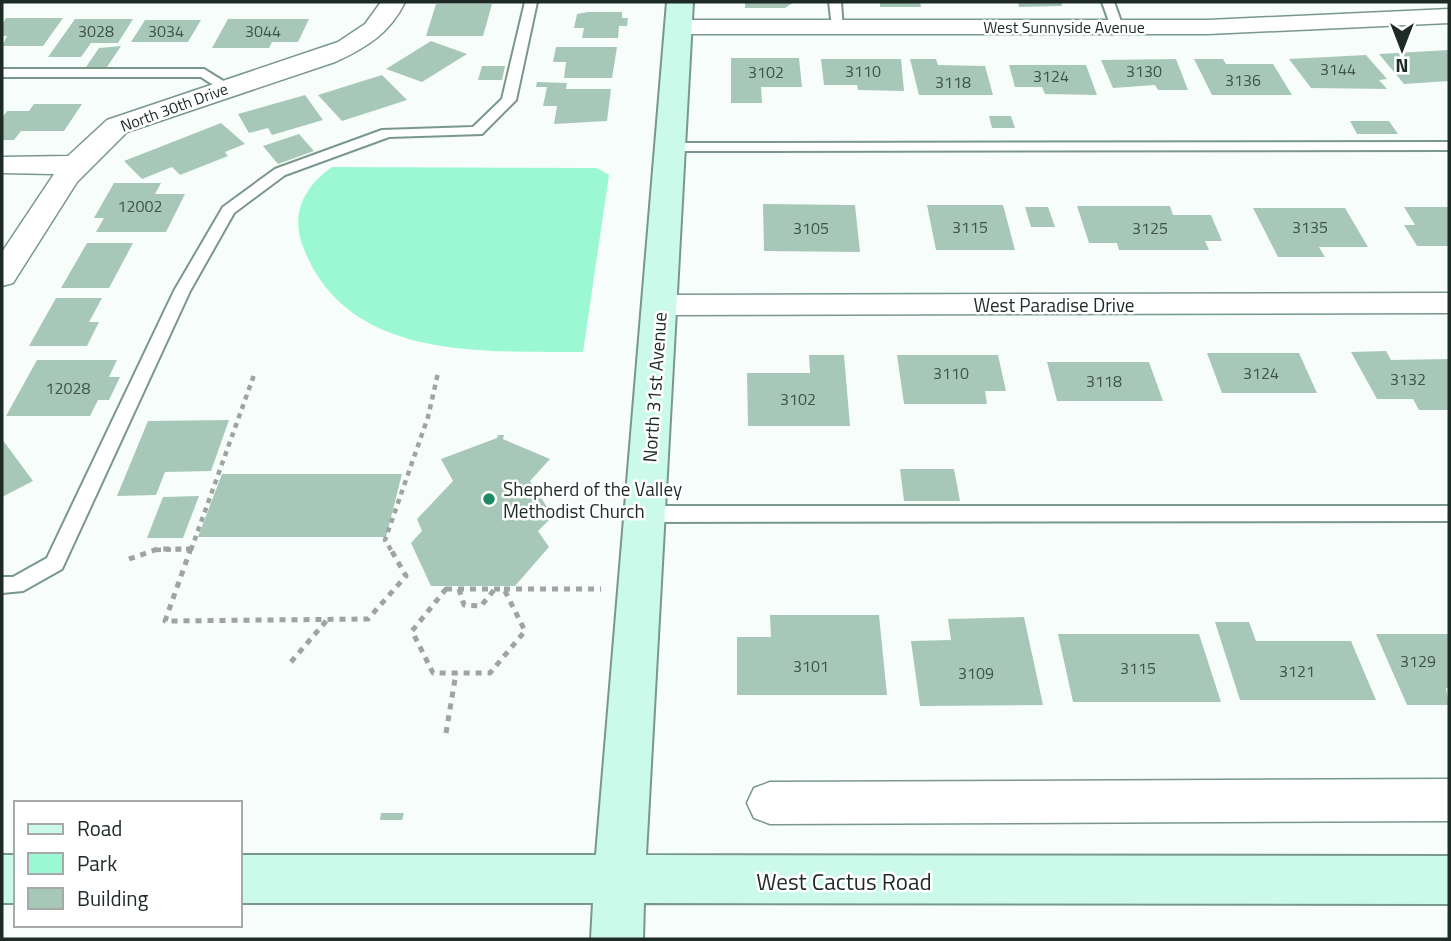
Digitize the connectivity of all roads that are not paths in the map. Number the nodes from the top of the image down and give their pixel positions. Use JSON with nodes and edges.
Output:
{"nodes":[{"id":1,"x":393,"y":2,"type":"edge"},
{"id":2,"x":531,"y":2,"type":"edge"},
{"id":3,"x":835,"y":2,"type":"edge"},
{"id":4,"x":971,"y":2,"type":"edge"},
{"id":5,"x":1108,"y":2,"type":"edge"},
{"id":6,"x":679,"y":15,"type":"edge"},
{"id":7,"x":1449,"y":16,"type":"edge"},
{"id":8,"x":838,"y":27,"type":"junction"},
{"id":9,"x":978,"y":27,"type":"junction"},
{"id":10,"x":1117,"y":27,"type":"junction"},
{"id":11,"x":2,"y":72,"type":"edge"},
{"id":12,"x":226,"y":87,"type":"junction"},
{"id":13,"x":1449,"y":146,"type":"edge"},
{"id":14,"x":671,"y":147,"type":"junction"},
{"id":15,"x":2,"y":166,"type":"edge"},
{"id":16,"x":73,"y":166,"type":"junction"},
{"id":17,"x":3,"y":272,"type":"edge"},
{"id":18,"x":1449,"y":303,"type":"edge"},
{"id":19,"x":659,"y":305,"type":"junction"},
{"id":20,"x":646,"y":514,"type":"junction"},
{"id":21,"x":1449,"y":514,"type":"edge"},
{"id":22,"x":2,"y":585,"type":"edge"},
{"id":23,"x":1449,"y":800,"type":"edge"},
{"id":24,"x":770,"y":803,"type":"dead end"},
{"id":25,"x":242,"y":879,"type":"edge"},
{"id":26,"x":1449,"y":880,"type":"edge"},
{"id":27,"x":620,"y":881,"type":"junction"},
{"id":28,"x":617,"y":939,"type":"edge"}],
"edges":[{"from":1,"to":12,"type":"street","name":"North 30th Drive"},
{"from":2,"to":22,"type":"lane"},
{"from":3,"to":8,"type":"lane"},
{"from":4,"to":9,"type":"street"},
{"from":5,"to":10,"type":"lane"},
{"from":6,"to":8,"type":"street","name":"West Sunnyside Avenue"},
{"from":6,"to":14,"type":"street","name":"North 31st Avenue"},
{"from":7,"to":10,"type":"street","name":"West Sunnyside Avenue"},
{"from":8,"to":9,"type":"street","name":"West Sunnyside Avenue"},
{"from":9,"to":10,"type":"street","name":"West Sunnyside Avenue"},
{"from":11,"to":12,"type":"lane"},
{"from":12,"to":16,"type":"street","name":"North 30th Drive"},
{"from":13,"to":14,"type":"lane"},
{"from":14,"to":19,"type":"street","name":"North 31st Avenue"},
{"from":15,"to":16,"type":"street"},
{"from":16,"to":17,"type":"street","name":"North 30th Drive"},
{"from":18,"to":19,"type":"street","name":"West Paradise Drive"},
{"from":19,"to":20,"type":"street","name":"North 31st Avenue"},
{"from":20,"to":21,"type":"lane"},
{"from":20,"to":27,"type":"street","name":"North 31st Avenue"},
{"from":23,"to":24,"type":"street"},
{"from":25,"to":27,"type":"street","name":"West Cactus Road"},
{"from":26,"to":27,"type":"street","name":"West Cactus Road"},
{"from":27,"to":28,"type":"street","name":"North 31st Avenue"}]}
